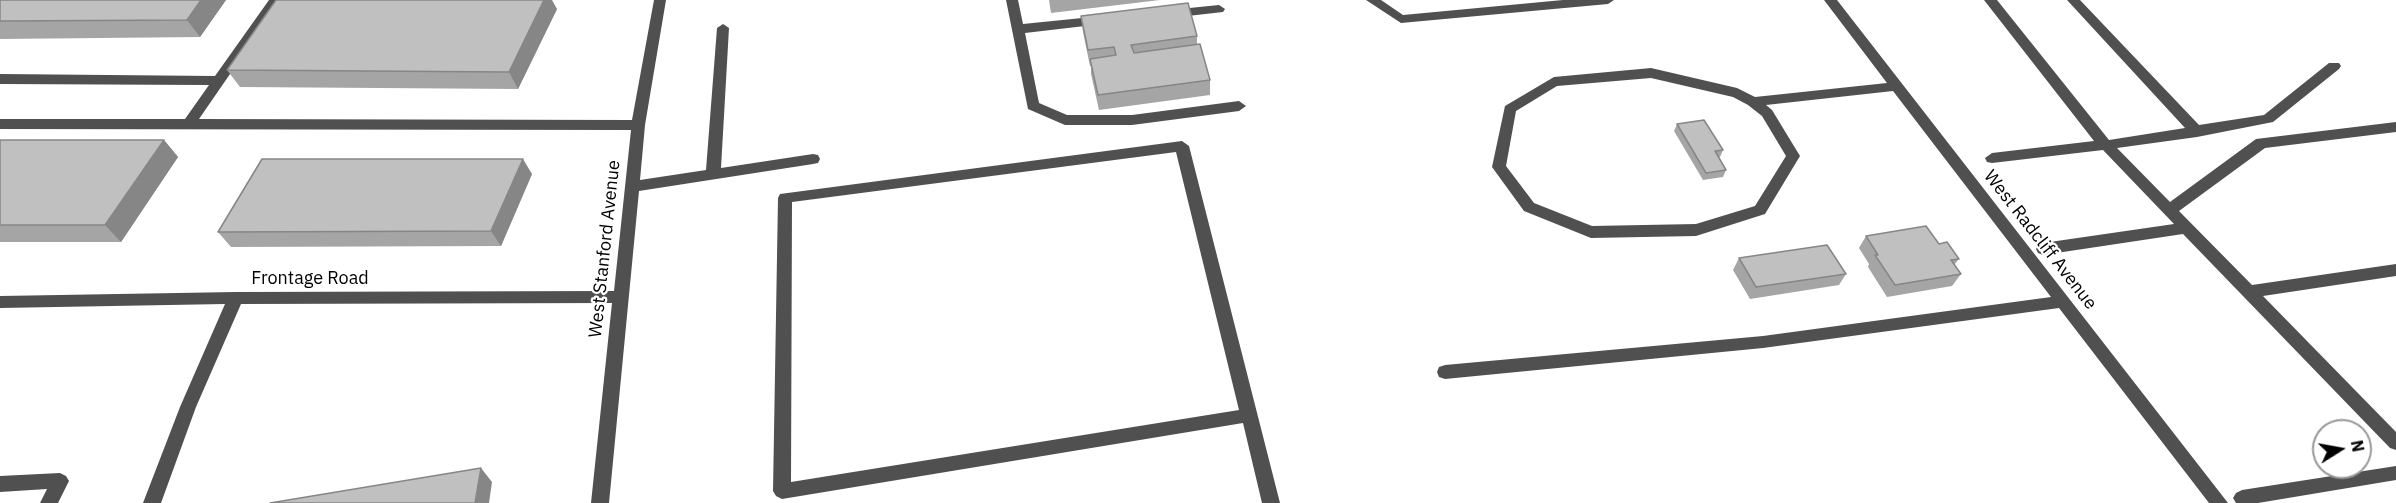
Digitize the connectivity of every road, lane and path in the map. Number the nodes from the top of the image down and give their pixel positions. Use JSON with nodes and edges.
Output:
{"nodes":[{"id":1,"x":275,"y":0,"type":"edge"},
{"id":2,"x":660,"y":0,"type":"edge"},
{"id":3,"x":1012,"y":0,"type":"edge"},
{"id":4,"x":1372,"y":0,"type":"edge"},
{"id":5,"x":1608,"y":0,"type":"edge"},
{"id":6,"x":1830,"y":0,"type":"edge"},
{"id":7,"x":1990,"y":0,"type":"edge"},
{"id":8,"x":2073,"y":0,"type":"edge"},
{"id":9,"x":1558,"y":2,"type":"edge"},
{"id":10,"x":1219,"y":9,"type":"dead end"},
{"id":11,"x":1160,"y":15,"type":"edge"},
{"id":12,"x":1113,"y":19,"type":"edge"},
{"id":13,"x":723,"y":28,"type":"dead end"},
{"id":14,"x":1018,"y":28,"type":"junction"},
{"id":15,"x":2334,"y":66,"type":"dead end"},
{"id":16,"x":0,"y":80,"type":"edge"},
{"id":17,"x":219,"y":81,"type":"junction"},
{"id":18,"x":1897,"y":86,"type":"junction"},
{"id":19,"x":1753,"y":102,"type":"junction"},
{"id":20,"x":1239,"y":106,"type":"dead end"},
{"id":21,"x":0,"y":124,"type":"edge"},
{"id":22,"x":189,"y":124,"type":"junction"},
{"id":23,"x":638,"y":124,"type":"junction"},
{"id":24,"x":2396,"y":127,"type":"edge"},
{"id":25,"x":2197,"y":132,"type":"junction"},
{"id":26,"x":2107,"y":145,"type":"junction"},
{"id":27,"x":1992,"y":158,"type":"dead end"},
{"id":28,"x":813,"y":159,"type":"dead end"},
{"id":29,"x":713,"y":174,"type":"junction"},
{"id":30,"x":631,"y":187,"type":"junction"},
{"id":31,"x":2169,"y":210,"type":"junction"},
{"id":32,"x":2187,"y":228,"type":"junction"},
{"id":33,"x":2043,"y":249,"type":"dead end"},
{"id":34,"x":2396,"y":270,"type":"edge"},
{"id":35,"x":2249,"y":292,"type":"junction"},
{"id":36,"x":619,"y":297,"type":"junction"},
{"id":37,"x":236,"y":298,"type":"junction"},
{"id":38,"x":2063,"y":301,"type":"junction"},
{"id":39,"x":0,"y":302,"type":"edge"},
{"id":40,"x":1445,"y":372,"type":"dead end"},
{"id":41,"x":1249,"y":415,"type":"junction"},
{"id":42,"x":2396,"y":443,"type":"edge"},
{"id":43,"x":2396,"y":473,"type":"edge"},
{"id":44,"x":0,"y":484,"type":"edge"},
{"id":45,"x":2242,"y":498,"type":"dead end"},
{"id":46,"x":49,"y":503,"type":"edge"},
{"id":47,"x":152,"y":503,"type":"edge"},
{"id":48,"x":600,"y":503,"type":"edge"},
{"id":49,"x":1271,"y":503,"type":"edge"},
{"id":50,"x":2218,"y":503,"type":"edge"}],
"edges":[{"from":1,"to":17,"type":"street"},
{"from":2,"to":23,"type":"street","name":"West Stanford Avenue"},
{"from":3,"to":14,"type":"street"},
{"from":4,"to":9,"type":"street"},
{"from":5,"to":9,"type":"street"},
{"from":6,"to":18,"type":"street","name":"West Radcliff Avenue"},
{"from":7,"to":26,"type":"street"},
{"from":8,"to":25,"type":"street"},
{"from":10,"to":11,"type":"street"},
{"from":12,"to":14,"type":"street"},
{"from":13,"to":29,"type":"street"},
{"from":14,"to":20,"type":"street"},
{"from":15,"to":25,"type":"street"},
{"from":16,"to":17,"type":"street"},
{"from":17,"to":22,"type":"street"},
{"from":18,"to":19,"type":"street"},
{"from":18,"to":38,"type":"street","name":"West Radcliff Avenue"},
{"from":19,"to":19,"type":"street"},
{"from":21,"to":22,"type":"street"},
{"from":22,"to":23,"type":"street"},
{"from":23,"to":30,"type":"street","name":"West Stanford Avenue"},
{"from":24,"to":31,"type":"street"},
{"from":25,"to":26,"type":"street"},
{"from":26,"to":27,"type":"street"},
{"from":26,"to":31,"type":"street"},
{"from":28,"to":29,"type":"street"},
{"from":29,"to":30,"type":"street"},
{"from":30,"to":36,"type":"street","name":"West Stanford Avenue"},
{"from":31,"to":32,"type":"street"},
{"from":32,"to":33,"type":"street"},
{"from":32,"to":35,"type":"street"},
{"from":34,"to":35,"type":"street"},
{"from":35,"to":42,"type":"street"},
{"from":36,"to":37,"type":"street","name":"Frontage Road"},
{"from":36,"to":48,"type":"street","name":"West Stanford Avenue"},
{"from":37,"to":39,"type":"street","name":"Frontage Road"},
{"from":37,"to":47,"type":"street"},
{"from":38,"to":40,"type":"street"},
{"from":38,"to":50,"type":"street","name":"West Radcliff Avenue"},
{"from":41,"to":41,"type":"street"},
{"from":41,"to":49,"type":"street"},
{"from":43,"to":45,"type":"street"},
{"from":44,"to":46,"type":"street"}]}
